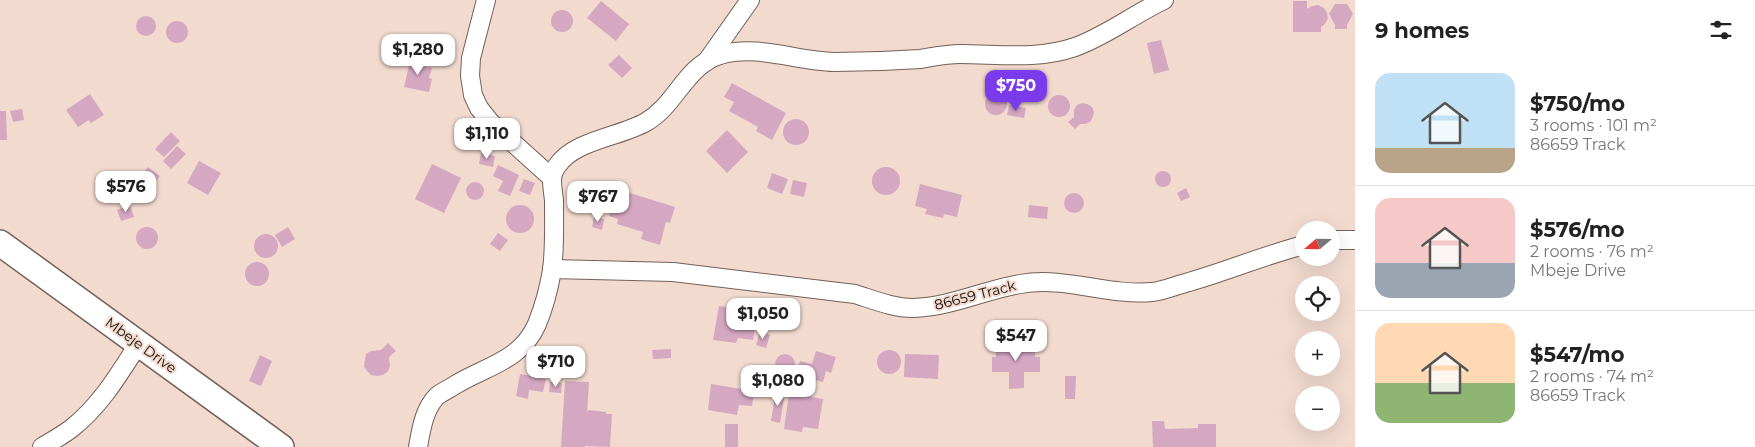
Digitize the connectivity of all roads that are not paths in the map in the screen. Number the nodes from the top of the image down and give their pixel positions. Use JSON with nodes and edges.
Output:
{"nodes":[{"id":1,"x":486,"y":0,"type":"edge"},
{"id":2,"x":750,"y":0,"type":"edge"},
{"id":3,"x":1164,"y":0,"type":"edge"},
{"id":4,"x":707,"y":61,"type":"junction"},
{"id":5,"x":552,"y":178,"type":"junction"},
{"id":6,"x":1340,"y":240,"type":"edge"},
{"id":7,"x":1355,"y":240,"type":"edge"},
{"id":8,"x":0,"y":243,"type":"edge"},
{"id":9,"x":1295,"y":247,"type":"edge"},
{"id":10,"x":552,"y":270,"type":"junction"},
{"id":11,"x":138,"y":343,"type":"junction"},
{"id":12,"x":42,"y":447,"type":"edge"},
{"id":13,"x":281,"y":447,"type":"edge"},
{"id":14,"x":418,"y":447,"type":"edge"}],
"edges":[{"from":1,"to":5,"type":"street"},
{"from":2,"to":4,"type":"street"},
{"from":3,"to":4,"type":"street"},
{"from":4,"to":5,"type":"street"},
{"from":5,"to":10,"type":"street"},
{"from":6,"to":7,"type":"street"},
{"from":8,"to":11,"type":"street","name":"Mbeje Drive"},
{"from":9,"to":10,"type":"street","name":"86659 Track"},
{"from":10,"to":14,"type":"street"},
{"from":11,"to":12,"type":"street"},
{"from":11,"to":13,"type":"street","name":"Mbeje Drive"}]}
